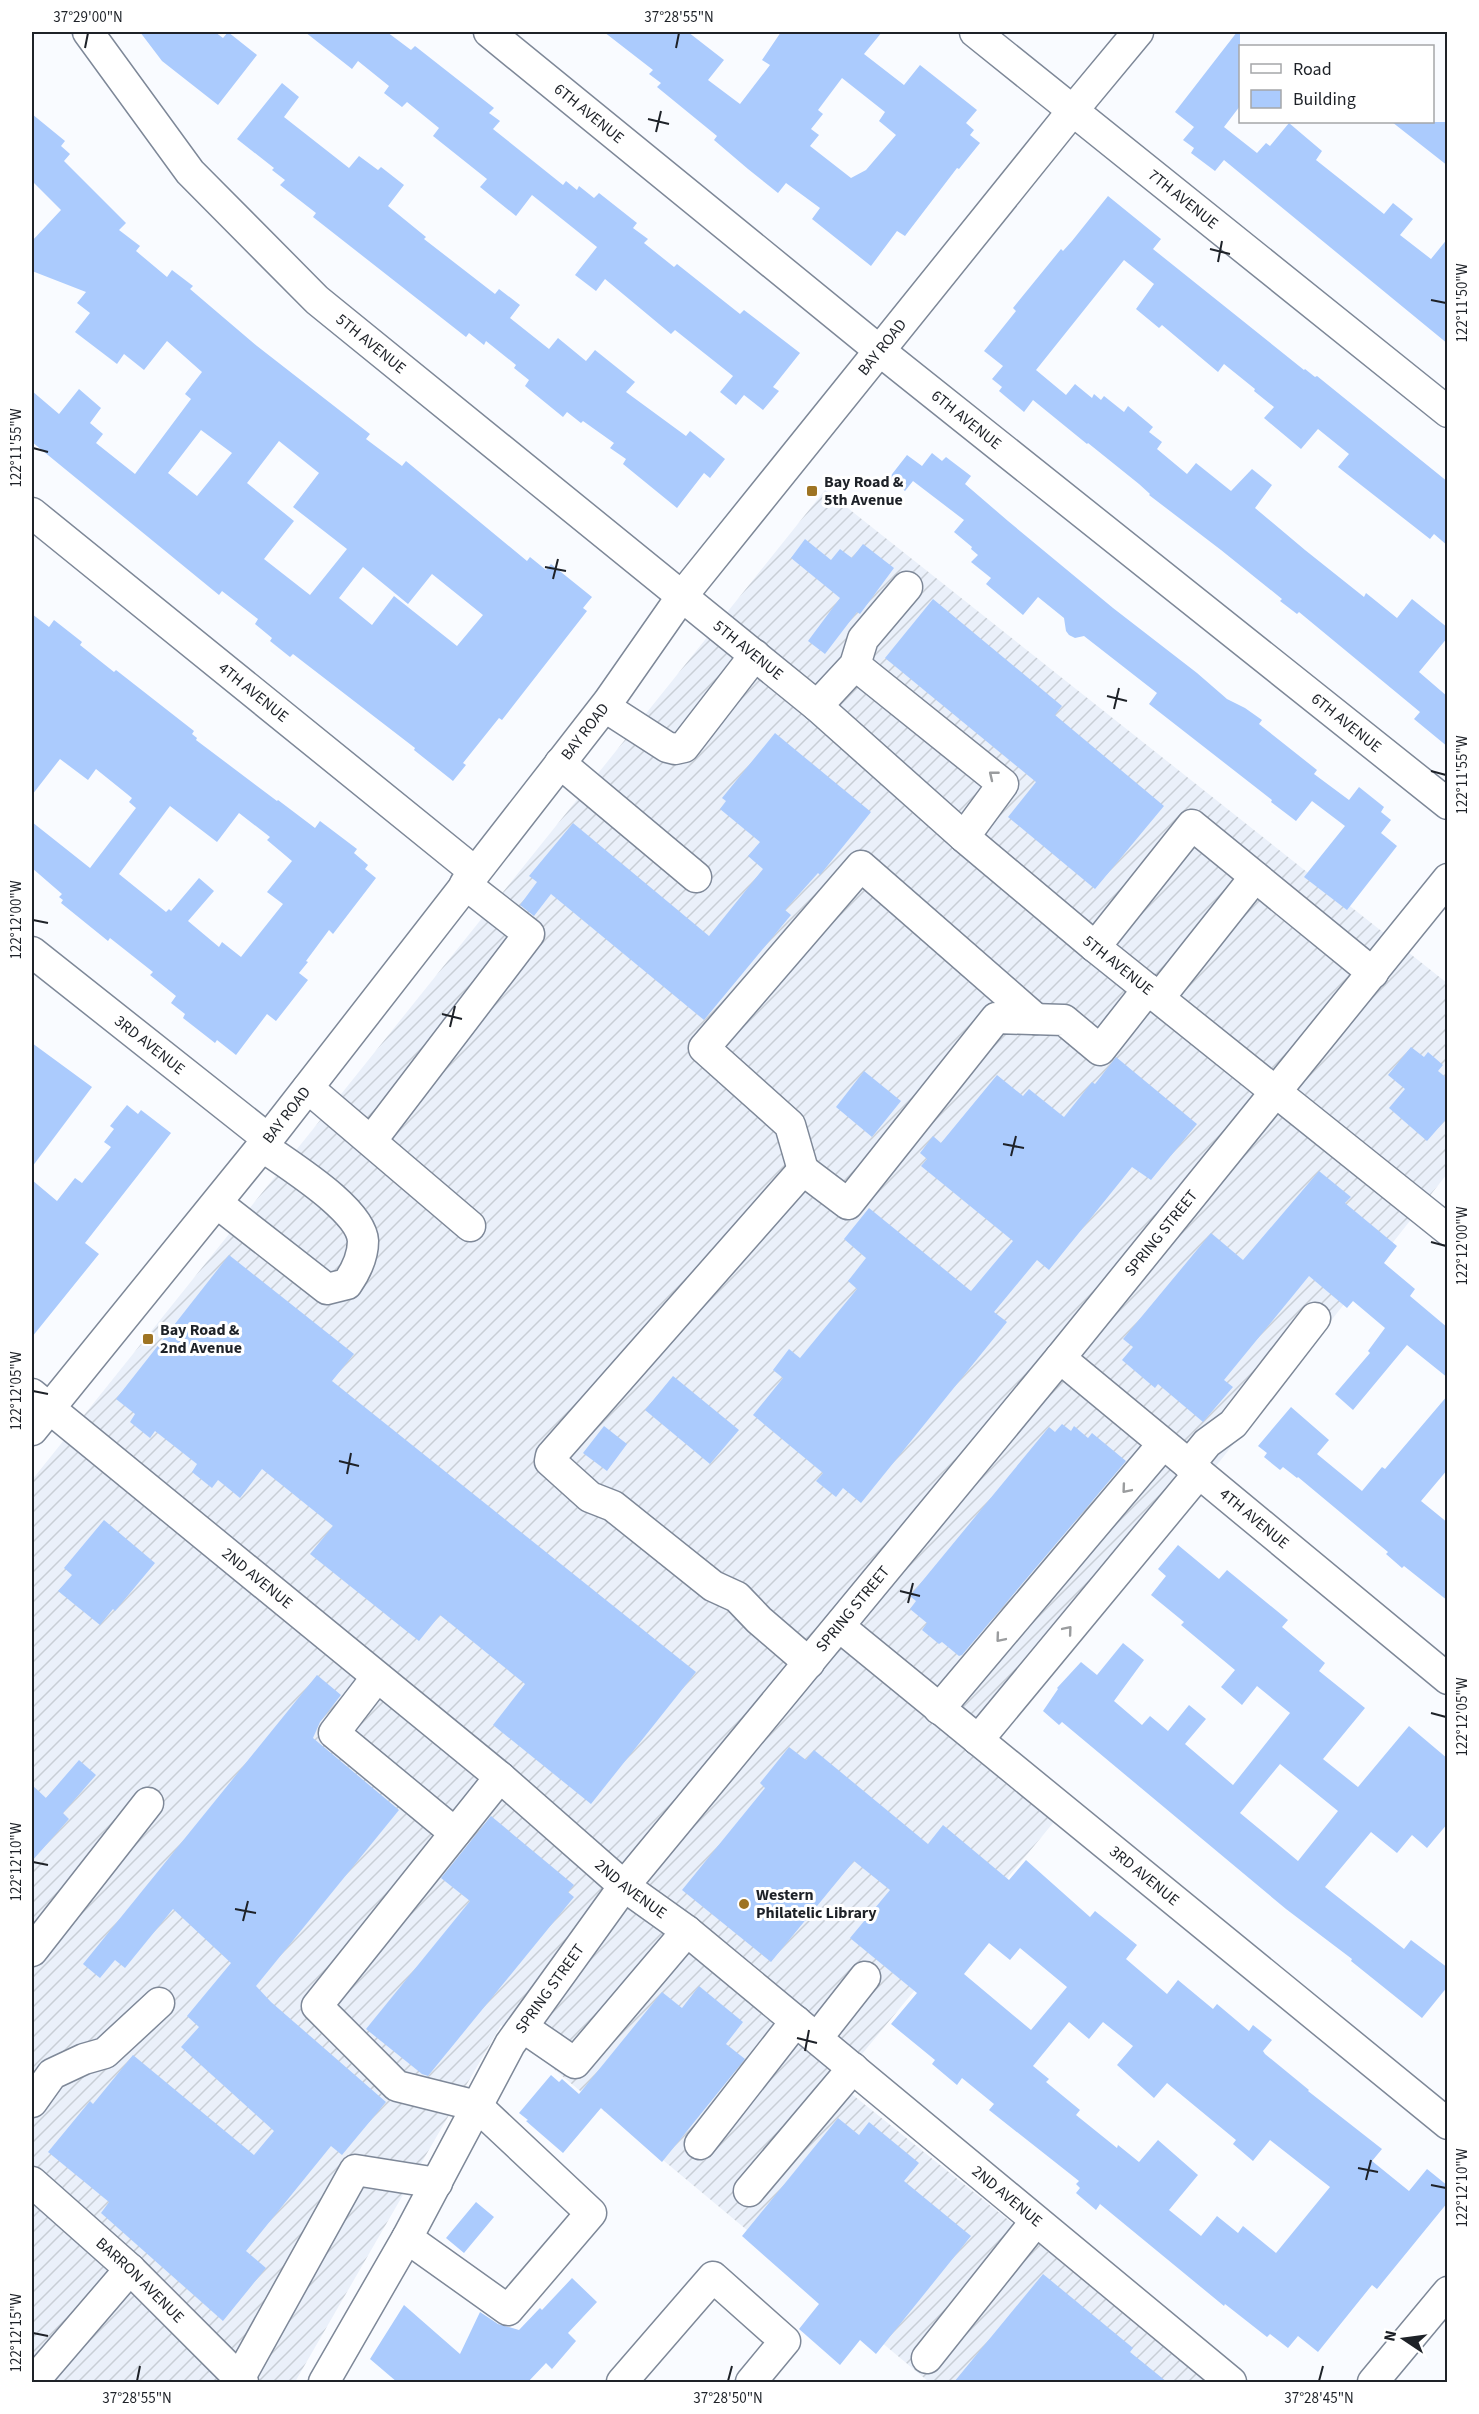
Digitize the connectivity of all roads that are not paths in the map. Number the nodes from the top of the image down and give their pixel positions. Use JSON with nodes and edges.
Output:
{"nodes":[{"id":1,"x":88,"y":32,"type":"edge"},
{"id":2,"x":489,"y":32,"type":"edge"},
{"id":3,"x":975,"y":32,"type":"edge"},
{"id":4,"x":1138,"y":32,"type":"edge"},
{"id":5,"x":1074,"y":108,"type":"junction"},
{"id":6,"x":880,"y":351,"type":"junction"},
{"id":7,"x":1448,"y":412,"type":"edge"},
{"id":8,"x":32,"y":513,"type":"edge"},
{"id":9,"x":907,"y":587,"type":"dead end"},
{"id":10,"x":682,"y":596,"type":"junction"},
{"id":11,"x":755,"y":655,"type":"junction"},
{"id":12,"x":855,"y":665,"type":"junction"},
{"id":13,"x":605,"y":706,"type":"junction"},
{"id":14,"x":817,"y":706,"type":"junction"},
{"id":15,"x":560,"y":763,"type":"junction"},
{"id":16,"x":1448,"y":804,"type":"edge"},
{"id":17,"x":964,"y":837,"type":"junction"},
{"id":18,"x":696,"y":877,"type":"dead end"},
{"id":19,"x":1255,"y":877,"type":"junction"},
{"id":20,"x":470,"y":878,"type":"junction"},
{"id":21,"x":1448,"y":879,"type":"edge"},
{"id":22,"x":1095,"y":947,"type":"junction"},
{"id":23,"x":32,"y":952,"type":"edge"},
{"id":24,"x":1373,"y":972,"type":"junction"},
{"id":25,"x":1154,"y":993,"type":"junction"},
{"id":26,"x":1036,"y":1019,"type":"junction"},
{"id":27,"x":308,"y":1088,"type":"junction"},
{"id":28,"x":1276,"y":1091,"type":"junction"},
{"id":29,"x":371,"y":1141,"type":"junction"},
{"id":30,"x":265,"y":1142,"type":"junction"},
{"id":31,"x":803,"y":1170,"type":"junction"},
{"id":32,"x":216,"y":1203,"type":"junction"},
{"id":33,"x":470,"y":1226,"type":"dead end"},
{"id":34,"x":1448,"y":1230,"type":"edge"},
{"id":35,"x":1315,"y":1318,"type":"dead end"},
{"id":36,"x":1060,"y":1358,"type":"junction"},
{"id":37,"x":37,"y":1411,"type":"edge"},
{"id":38,"x":1163,"y":1444,"type":"junction"},
{"id":39,"x":1194,"y":1469,"type":"junction"},
{"id":40,"x":840,"y":1627,"type":"junction"},
{"id":41,"x":809,"y":1662,"type":"junction"},
{"id":42,"x":377,"y":1677,"type":"junction"},
{"id":43,"x":1448,"y":1679,"type":"edge"},
{"id":44,"x":939,"y":1709,"type":"junction"},
{"id":45,"x":978,"y":1740,"type":"junction"},
{"id":46,"x":500,"y":1777,"type":"junction"},
{"id":47,"x":148,"y":1803,"type":"dead end"},
{"id":48,"x":455,"y":1833,"type":"junction"},
{"id":49,"x":624,"y":1886,"type":"junction"},
{"id":50,"x":687,"y":1931,"type":"junction"},
{"id":51,"x":32,"y":1951,"type":"edge"},
{"id":52,"x":865,"y":1977,"type":"dead end"},
{"id":53,"x":159,"y":2003,"type":"dead end"},
{"id":54,"x":524,"y":2028,"type":"junction"},
{"id":55,"x":806,"y":2030,"type":"junction"},
{"id":56,"x":853,"y":2068,"type":"junction"},
{"id":57,"x":32,"y":2102,"type":"edge"},
{"id":58,"x":477,"y":2106,"type":"junction"},
{"id":59,"x":1448,"y":2124,"type":"edge"},
{"id":60,"x":700,"y":2144,"type":"dead end"},
{"id":61,"x":437,"y":2183,"type":"junction"},
{"id":62,"x":749,"y":2191,"type":"dead end"},
{"id":63,"x":37,"y":2199,"type":"edge"},
{"id":64,"x":1036,"y":2221,"type":"junction"},
{"id":65,"x":407,"y":2238,"type":"junction"},
{"id":66,"x":130,"y":2269,"type":"junction"},
{"id":67,"x":1448,"y":2292,"type":"edge"},
{"id":68,"x":927,"y":2358,"type":"dead end"},
{"id":69,"x":332,"y":2379,"type":"edge"},
{"id":70,"x":241,"y":2381,"type":"edge"},
{"id":71,"x":33,"y":2382,"type":"edge"},
{"id":72,"x":622,"y":2382,"type":"edge"},
{"id":73,"x":751,"y":2382,"type":"edge"},
{"id":74,"x":1231,"y":2382,"type":"edge"},
{"id":75,"x":1373,"y":2382,"type":"edge"}],
"edges":[{"from":1,"to":10,"type":"street","name":"5TH AVENUE"},
{"from":2,"to":6,"type":"street","name":"6TH AVENUE"},
{"from":3,"to":5,"type":"street","name":"7TH AVENUE"},
{"from":4,"to":5,"type":"street","name":"BAY ROAD"},
{"from":5,"to":6,"type":"street","name":"BAY ROAD"},
{"from":5,"to":7,"type":"street","name":"7TH AVENUE"},
{"from":6,"to":10,"type":"street","name":"BAY ROAD"},
{"from":6,"to":16,"type":"street","name":"6TH AVENUE"},
{"from":8,"to":20,"type":"street","name":"4TH AVENUE"},
{"from":9,"to":12,"type":"street"},
{"from":10,"to":11,"type":"street","name":"5TH AVENUE"},
{"from":10,"to":13,"type":"street","name":"BAY ROAD"},
{"from":11,"to":13,"type":"street"},
{"from":11,"to":14,"type":"street","name":"5TH AVENUE"},
{"from":12,"to":14,"type":"street"},
{"from":17,"to":12,"type":"street","one_way":true},
{"from":13,"to":15,"type":"street","name":"BAY ROAD"},
{"from":14,"to":17,"type":"street","name":"5TH AVENUE"},
{"from":15,"to":18,"type":"street"},
{"from":15,"to":20,"type":"street","name":"BAY ROAD"},
{"from":17,"to":22,"type":"street","name":"5TH AVENUE"},
{"from":19,"to":22,"type":"street"},
{"from":19,"to":24,"type":"street"},
{"from":19,"to":25,"type":"street"},
{"from":20,"to":27,"type":"street","name":"BAY ROAD"},
{"from":20,"to":29,"type":"street","name":"4TH AVENUE"},
{"from":21,"to":24,"type":"street","name":"SPRING STREET"},
{"from":22,"to":25,"type":"street","name":"5TH AVENUE"},
{"from":23,"to":30,"type":"street","name":"3RD AVENUE"},
{"from":24,"to":28,"type":"street","name":"SPRING STREET"},
{"from":25,"to":26,"type":"street"},
{"from":25,"to":28,"type":"street","name":"5TH AVENUE"},
{"from":26,"to":31,"type":"street"},
{"from":26,"to":31,"type":"street"},
{"from":27,"to":29,"type":"street"},
{"from":27,"to":30,"type":"street","name":"BAY ROAD"},
{"from":28,"to":34,"type":"street","name":"5TH AVENUE"},
{"from":28,"to":36,"type":"street","name":"SPRING STREET"},
{"from":29,"to":33,"type":"street"},
{"from":30,"to":32,"type":"street","name":"BAY ROAD"},
{"from":30,"to":32,"type":"street","name":"3RD AVENUE"},
{"from":31,"to":41,"type":"street"},
{"from":32,"to":37,"type":"street","name":"BAY ROAD"},
{"from":35,"to":39,"type":"street"},
{"from":36,"to":38,"type":"street","name":"4TH AVENUE"},
{"from":36,"to":40,"type":"street","name":"SPRING STREET"},
{"from":37,"to":42,"type":"street","name":"2ND AVENUE"},
{"from":38,"to":39,"type":"street","name":"4TH AVENUE"},
{"from":38,"to":44,"type":"street","one_way":true},
{"from":39,"to":43,"type":"street","name":"4TH AVENUE"},
{"from":45,"to":39,"type":"street","one_way":true},
{"from":40,"to":41,"type":"street","name":"SPRING STREET"},
{"from":40,"to":44,"type":"street","name":"3RD AVENUE"},
{"from":41,"to":49,"type":"street","name":"SPRING STREET"},
{"from":42,"to":46,"type":"street","name":"2ND AVENUE"},
{"from":42,"to":48,"type":"street"},
{"from":44,"to":45,"type":"street","name":"3RD AVENUE"},
{"from":45,"to":59,"type":"street","name":"3RD AVENUE"},
{"from":46,"to":48,"type":"street"},
{"from":46,"to":49,"type":"street","name":"2ND AVENUE"},
{"from":47,"to":51,"type":"street"},
{"from":48,"to":58,"type":"street"},
{"from":49,"to":50,"type":"street","name":"2ND AVENUE"},
{"from":49,"to":54,"type":"street","name":"SPRING STREET"},
{"from":50,"to":54,"type":"street"},
{"from":50,"to":55,"type":"street","name":"2ND AVENUE"},
{"from":52,"to":55,"type":"street"},
{"from":53,"to":57,"type":"street"},
{"from":54,"to":58,"type":"street","name":"SPRING STREET"},
{"from":55,"to":56,"type":"street","name":"2ND AVENUE"},
{"from":55,"to":60,"type":"street"},
{"from":56,"to":62,"type":"street"},
{"from":56,"to":64,"type":"street","name":"2ND AVENUE"},
{"from":58,"to":61,"type":"street","name":"SPRING STREET"},
{"from":58,"to":65,"type":"street"},
{"from":61,"to":65,"type":"street","name":"SPRING STREET"},
{"from":61,"to":70,"type":"street"},
{"from":63,"to":66,"type":"street","name":"BARRON AVENUE"},
{"from":64,"to":68,"type":"street"},
{"from":64,"to":74,"type":"street","name":"2ND AVENUE"},
{"from":65,"to":69,"type":"street","name":"SPRING STREET"},
{"from":66,"to":70,"type":"street","name":"BARRON AVENUE"},
{"from":66,"to":71,"type":"street"},
{"from":67,"to":75,"type":"street"},
{"from":72,"to":73,"type":"street"}]}
